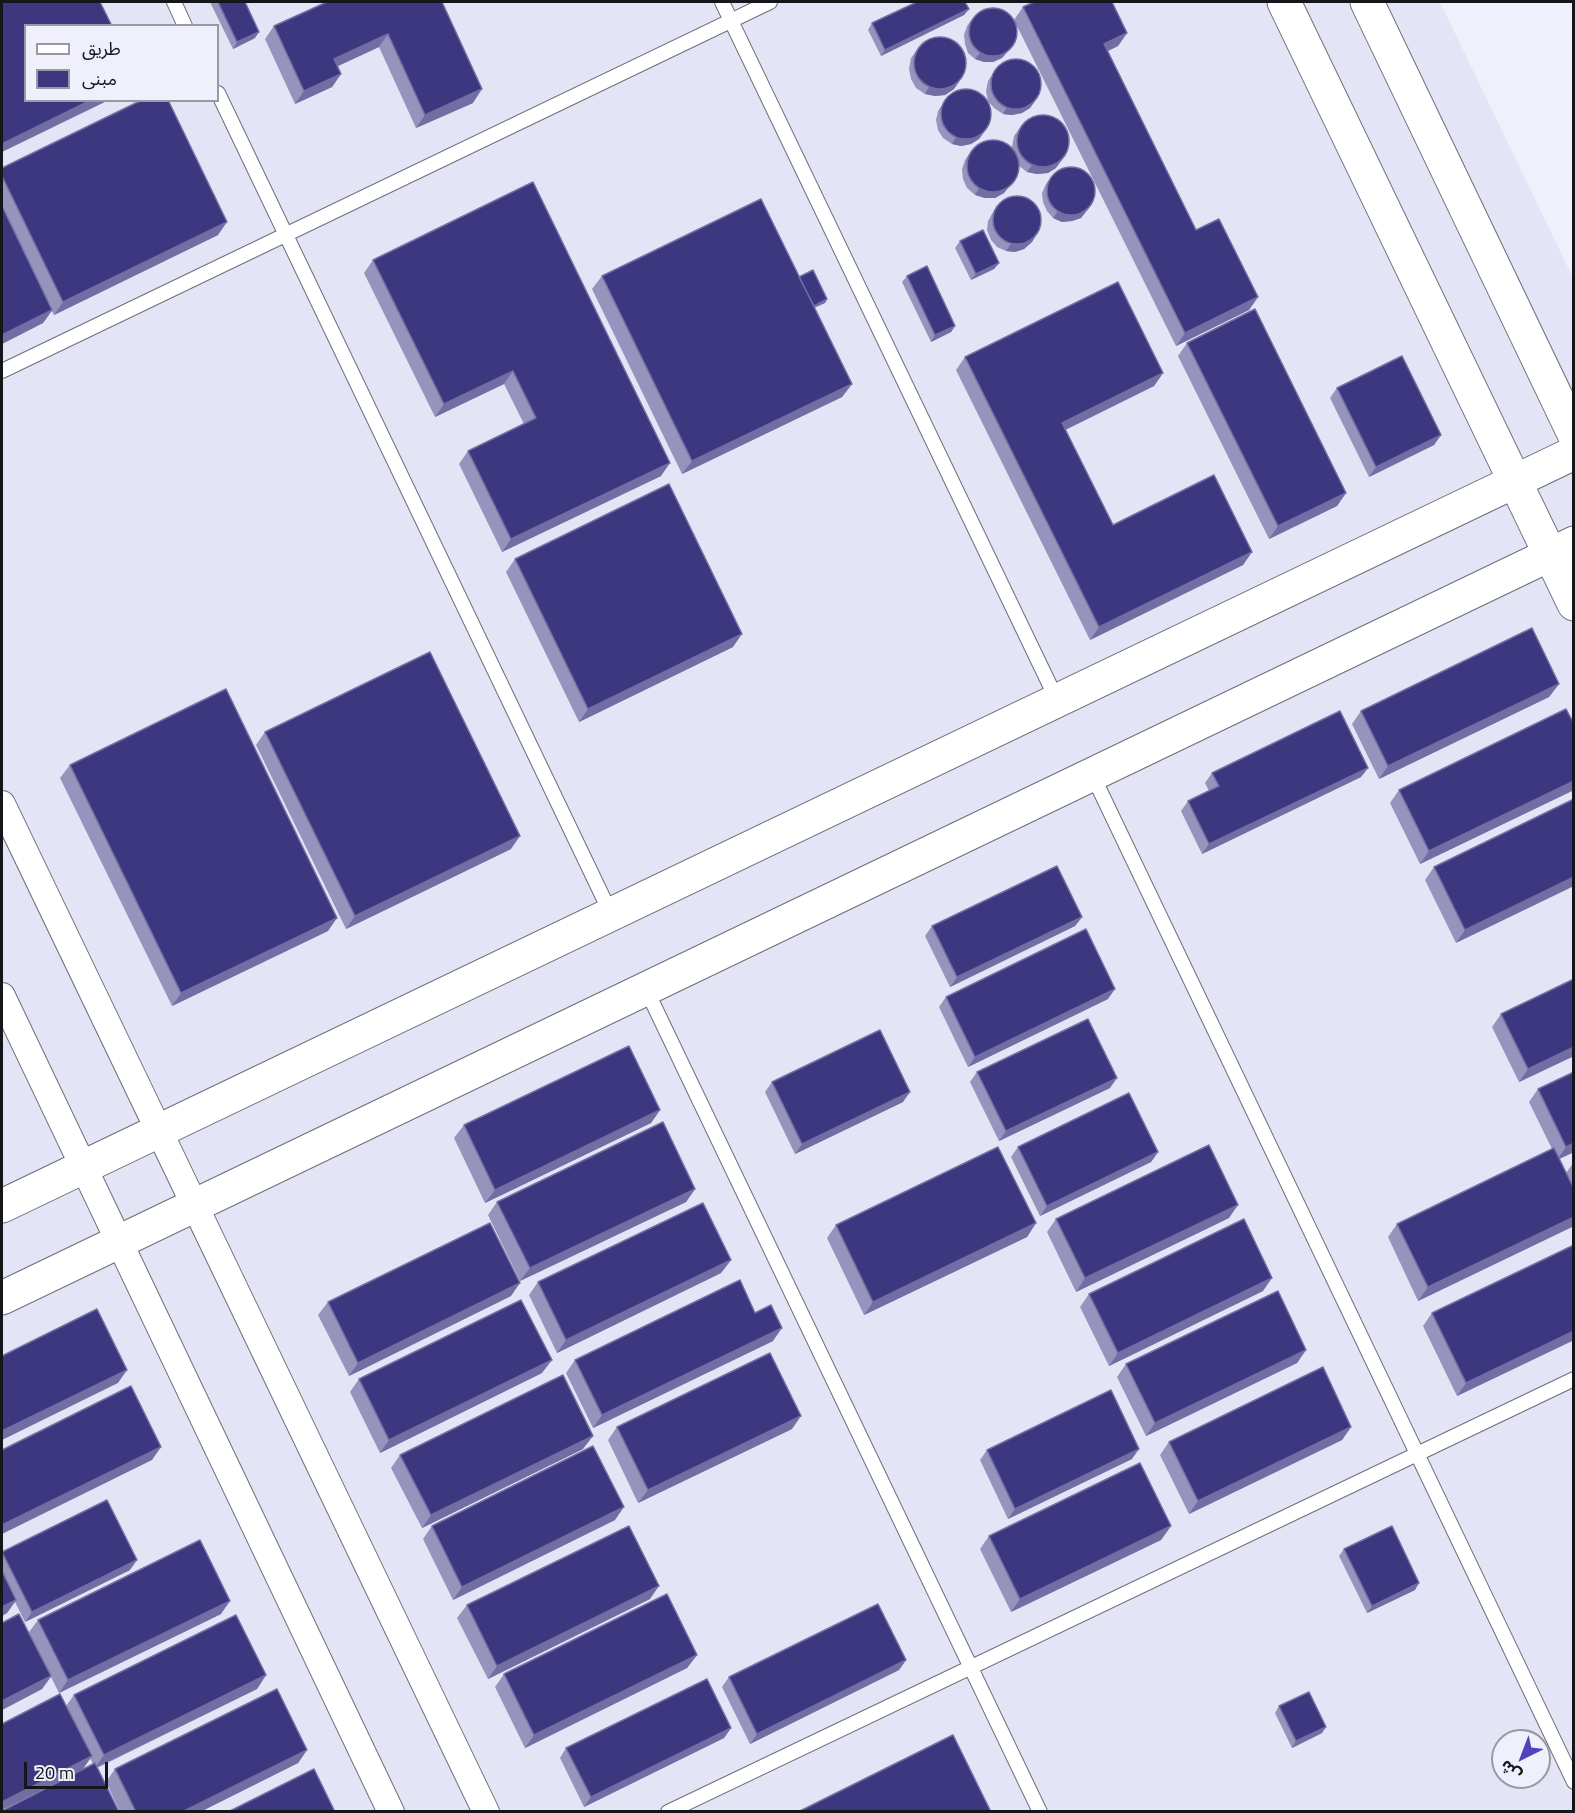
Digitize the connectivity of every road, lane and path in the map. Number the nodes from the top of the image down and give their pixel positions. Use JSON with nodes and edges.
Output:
{"nodes":[{"id":1,"x":174,"y":2,"type":"edge"},
{"id":2,"x":723,"y":2,"type":"edge"},
{"id":3,"x":770,"y":2,"type":"edge"},
{"id":4,"x":1284,"y":2,"type":"edge"},
{"id":5,"x":1367,"y":2,"type":"edge"},
{"id":6,"x":731,"y":20,"type":"junction"},
{"id":7,"x":184,"y":24,"type":"edge"},
{"id":8,"x":219,"y":95,"type":"edge"},
{"id":9,"x":285,"y":234,"type":"junction"},
{"id":10,"x":2,"y":371,"type":"edge"},
{"id":11,"x":1574,"y":434,"type":"edge"},
{"id":12,"x":1574,"y":453,"type":"edge"},
{"id":13,"x":1514,"y":481,"type":"junction"},
{"id":14,"x":1562,"y":549,"type":"edge"},
{"id":15,"x":1574,"y":604,"type":"edge"},
{"id":16,"x":1057,"y":700,"type":"junction"},
{"id":17,"x":1092,"y":774,"type":"junction"},
{"id":18,"x":2,"y":804,"type":"edge"},
{"id":19,"x":610,"y":914,"type":"junction"},
{"id":20,"x":646,"y":988,"type":"junction"},
{"id":21,"x":2,"y":996,"type":"edge"},
{"id":22,"x":158,"y":1131,"type":"junction"},
{"id":23,"x":83,"y":1167,"type":"junction"},
{"id":24,"x":193,"y":1205,"type":"junction"},
{"id":25,"x":2,"y":1206,"type":"edge"},
{"id":26,"x":119,"y":1241,"type":"junction"},
{"id":27,"x":2,"y":1298,"type":"edge"},
{"id":28,"x":1574,"y":1379,"type":"edge"},
{"id":29,"x":1417,"y":1454,"type":"junction"},
{"id":30,"x":970,"y":1667,"type":"junction"},
{"id":31,"x":1574,"y":1782,"type":"edge"},
{"id":32,"x":391,"y":1812,"type":"edge"},
{"id":33,"x":486,"y":1812,"type":"edge"},
{"id":34,"x":668,"y":1812,"type":"edge"},
{"id":35,"x":1040,"y":1812,"type":"edge"}],
"edges":[{"from":1,"to":7,"type":"lane"},
{"from":2,"to":6,"type":"lane"},
{"from":3,"to":6,"type":"lane"},
{"from":4,"to":13,"type":"street"},
{"from":5,"to":11,"type":"street"},
{"from":6,"to":9,"type":"lane"},
{"from":6,"to":16,"type":"lane"},
{"from":8,"to":9,"type":"lane"},
{"from":9,"to":10,"type":"lane"},
{"from":9,"to":19,"type":"lane"},
{"from":12,"to":13,"type":"street"},
{"from":13,"to":14,"type":"street"},
{"from":13,"to":16,"type":"street"},
{"from":14,"to":15,"type":"street"},
{"from":14,"to":17,"type":"street"},
{"from":16,"to":19,"type":"street"},
{"from":17,"to":20,"type":"street"},
{"from":17,"to":29,"type":"lane"},
{"from":18,"to":22,"type":"street"},
{"from":19,"to":22,"type":"street"},
{"from":20,"to":24,"type":"street"},
{"from":20,"to":30,"type":"lane"},
{"from":21,"to":23,"type":"street"},
{"from":22,"to":23,"type":"street"},
{"from":22,"to":24,"type":"street"},
{"from":23,"to":25,"type":"street"},
{"from":23,"to":26,"type":"street"},
{"from":24,"to":26,"type":"street"},
{"from":24,"to":33,"type":"street"},
{"from":26,"to":27,"type":"street"},
{"from":26,"to":32,"type":"street"},
{"from":28,"to":29,"type":"lane"},
{"from":29,"to":30,"type":"lane"},
{"from":29,"to":31,"type":"lane"},
{"from":30,"to":34,"type":"lane"},
{"from":30,"to":35,"type":"lane"}]}
